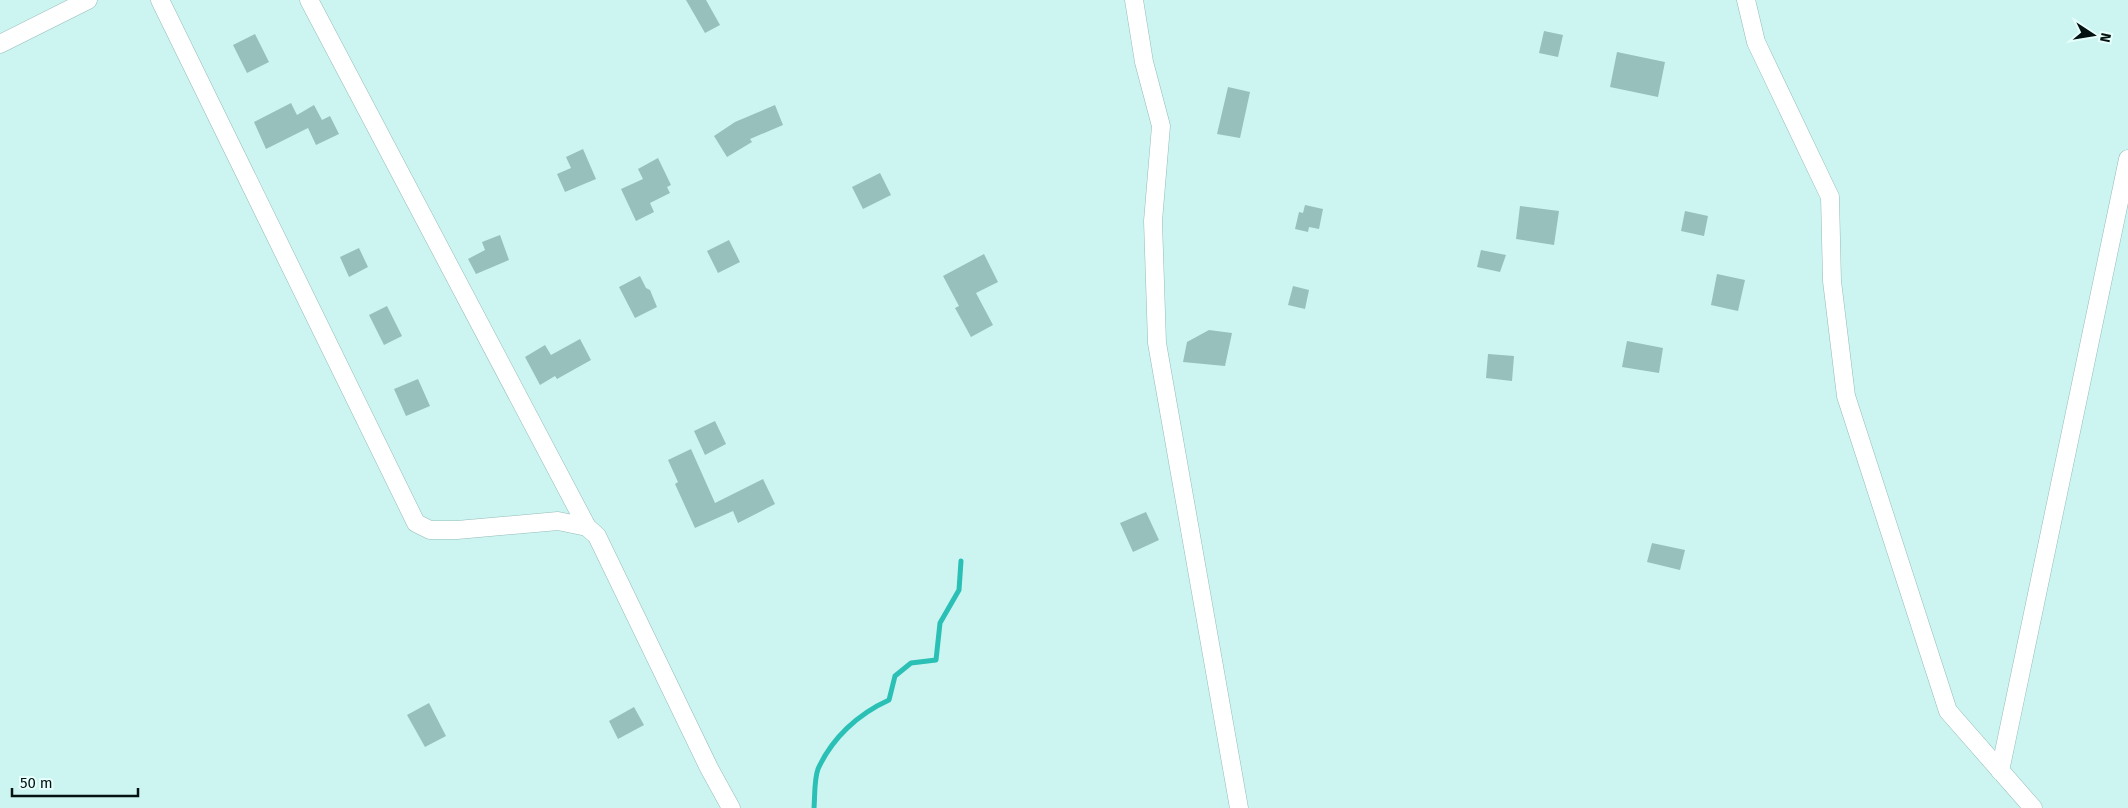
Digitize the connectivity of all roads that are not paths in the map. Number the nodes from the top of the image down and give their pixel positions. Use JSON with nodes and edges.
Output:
{"nodes":[{"id":1,"x":88,"y":0,"type":"edge"},
{"id":2,"x":160,"y":0,"type":"edge"},
{"id":3,"x":309,"y":0,"type":"edge"},
{"id":4,"x":1134,"y":0,"type":"edge"},
{"id":5,"x":1746,"y":0,"type":"edge"},
{"id":6,"x":0,"y":44,"type":"edge"},
{"id":7,"x":2128,"y":159,"type":"edge"},
{"id":8,"x":587,"y":527,"type":"junction"},
{"id":9,"x":2000,"y":771,"type":"junction"},
{"id":10,"x":731,"y":808,"type":"edge"},
{"id":11,"x":1239,"y":808,"type":"edge"},
{"id":12,"x":2032,"y":808,"type":"edge"}],
"edges":[{"from":1,"to":6,"type":"street"},
{"from":2,"to":8,"type":"street"},
{"from":3,"to":8,"type":"street"},
{"from":4,"to":11,"type":"street"},
{"from":5,"to":9,"type":"street"},
{"from":7,"to":9,"type":"street"},
{"from":8,"to":10,"type":"street"},
{"from":9,"to":12,"type":"street"}]}
